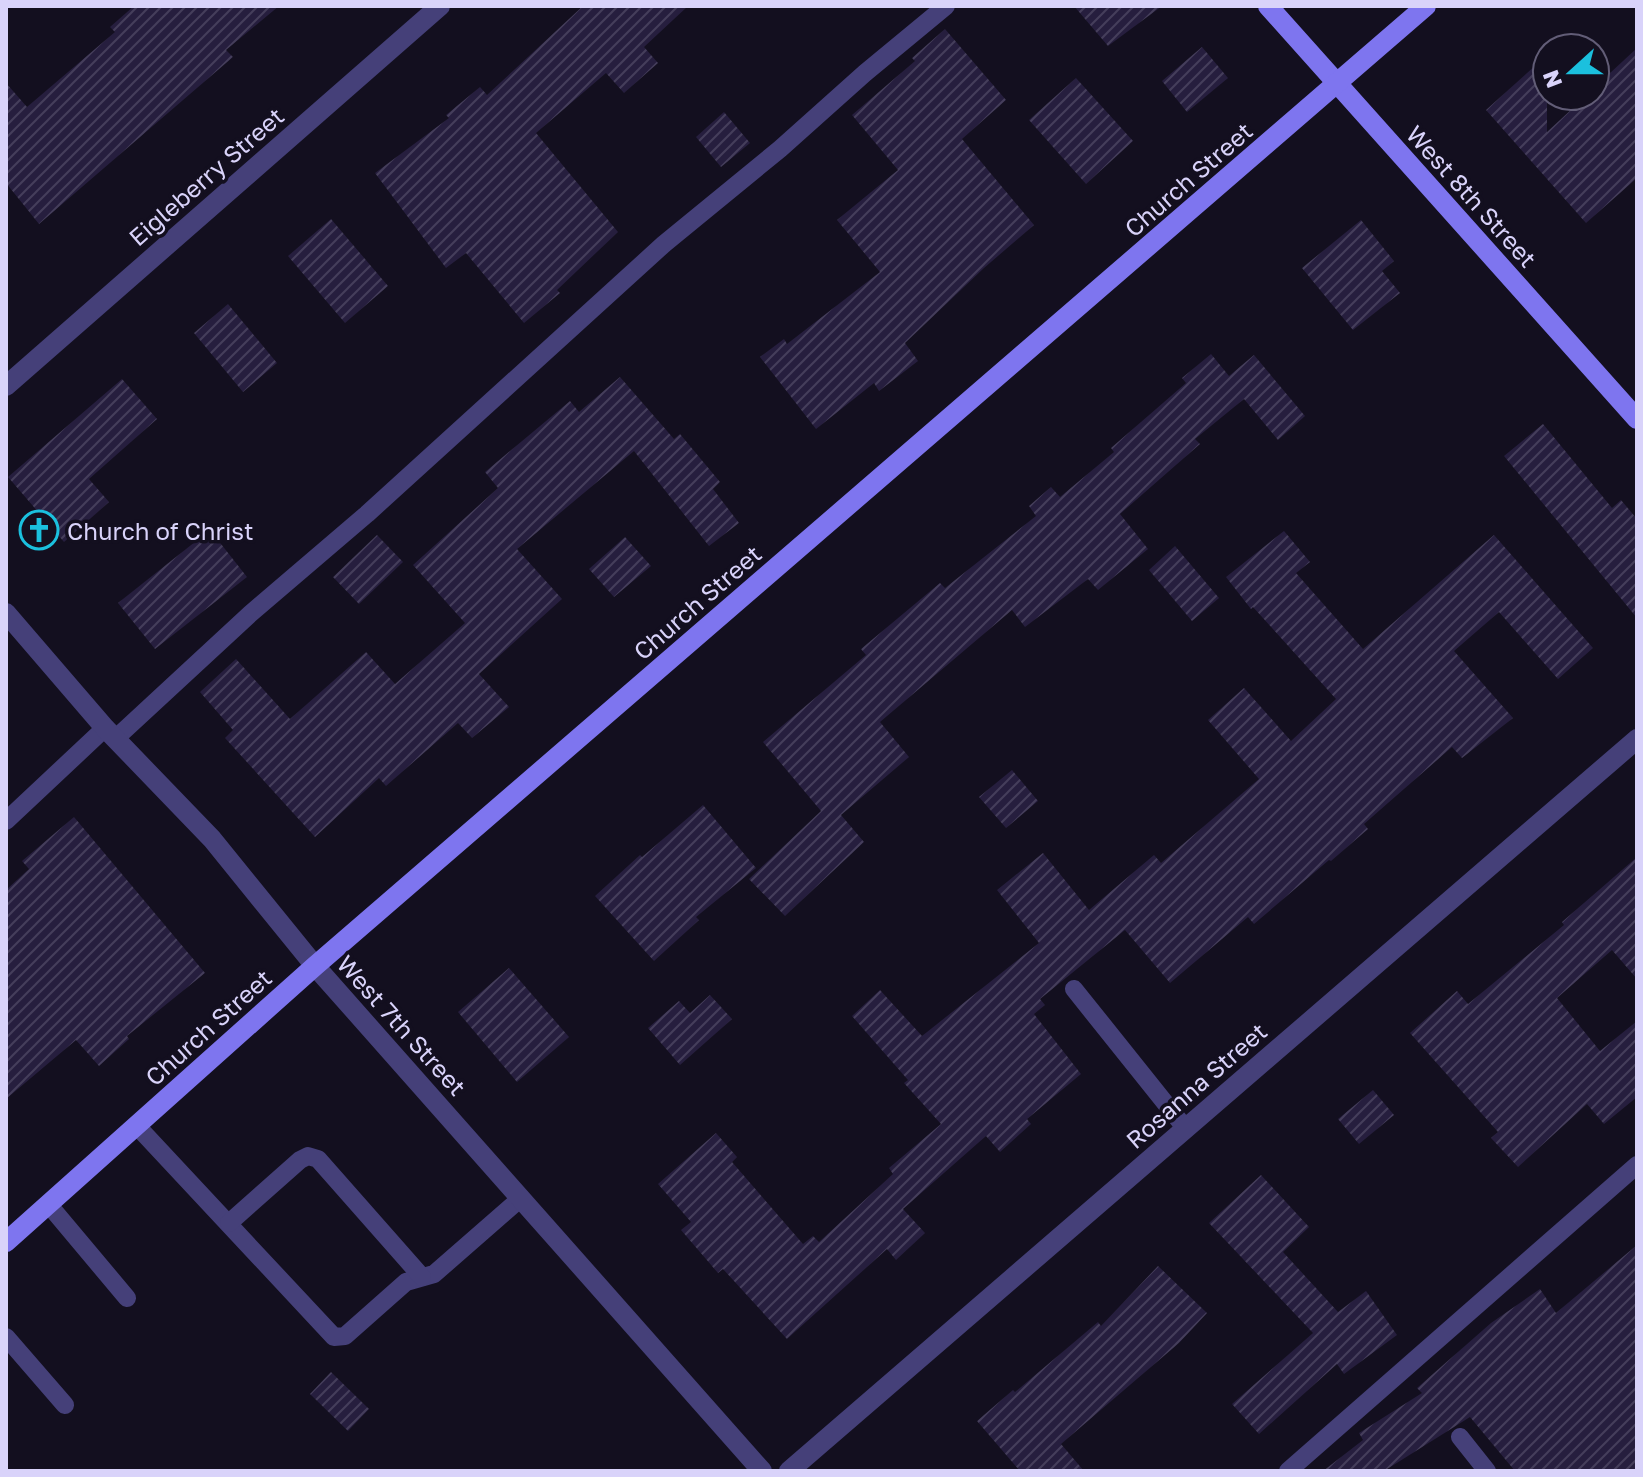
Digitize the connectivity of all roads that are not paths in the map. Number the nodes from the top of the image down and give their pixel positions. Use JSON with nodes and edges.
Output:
{"nodes":[{"id":1,"x":440,"y":6,"type":"edge"},
{"id":2,"x":946,"y":6,"type":"edge"},
{"id":3,"x":1268,"y":6,"type":"edge"},
{"id":4,"x":1426,"y":6,"type":"edge"},
{"id":5,"x":1337,"y":84,"type":"junction"},
{"id":6,"x":6,"y":386,"type":"edge"},
{"id":7,"x":1637,"y":419,"type":"edge"},
{"id":8,"x":6,"y":613,"type":"edge"},
{"id":9,"x":110,"y":733,"type":"junction"},
{"id":10,"x":1637,"y":739,"type":"edge"},
{"id":11,"x":6,"y":821,"type":"edge"},
{"id":12,"x":315,"y":966,"type":"junction"},
{"id":13,"x":1074,"y":989,"type":"dead end"},
{"id":14,"x":137,"y":1126,"type":"junction"},
{"id":15,"x":1186,"y":1129,"type":"junction"},
{"id":16,"x":1637,"y":1165,"type":"edge"},
{"id":17,"x":521,"y":1198,"type":"junction"},
{"id":18,"x":49,"y":1205,"type":"junction"},
{"id":19,"x":229,"y":1223,"type":"junction"},
{"id":20,"x":6,"y":1242,"type":"edge"},
{"id":21,"x":422,"y":1277,"type":"junction"},
{"id":22,"x":127,"y":1298,"type":"dead end"},
{"id":23,"x":6,"y":1337,"type":"edge"},
{"id":24,"x":65,"y":1405,"type":"dead end"},
{"id":25,"x":1460,"y":1437,"type":"dead end"},
{"id":26,"x":762,"y":1471,"type":"edge"},
{"id":27,"x":789,"y":1471,"type":"edge"},
{"id":28,"x":1288,"y":1471,"type":"edge"},
{"id":29,"x":1487,"y":1471,"type":"edge"}],
"edges":[{"from":1,"to":6,"type":"street","name":"Eigleberry Street"},
{"from":2,"to":9,"type":"lane"},
{"from":3,"to":5,"type":"street","name":"West 8th Street"},
{"from":4,"to":5,"type":"street","name":"Church Street"},
{"from":5,"to":7,"type":"street","name":"West 8th Street"},
{"from":5,"to":12,"type":"street","name":"Church Street"},
{"from":8,"to":9,"type":"street","name":"West 7th Street"},
{"from":9,"to":11,"type":"lane"},
{"from":9,"to":12,"type":"street","name":"West 7th Street"},
{"from":10,"to":15,"type":"street","name":"Rosanna Street"},
{"from":12,"to":14,"type":"street","name":"Church Street"},
{"from":12,"to":17,"type":"street","name":"West 7th Street"},
{"from":13,"to":15,"type":"lane"},
{"from":14,"to":18,"type":"street","name":"Church Street"},
{"from":14,"to":19,"type":"lane"},
{"from":15,"to":27,"type":"street","name":"Rosanna Street"},
{"from":16,"to":28,"type":"lane"},
{"from":17,"to":21,"type":"lane"},
{"from":17,"to":26,"type":"street","name":"West 7th Street"},
{"from":18,"to":20,"type":"street","name":"Church Street"},
{"from":18,"to":22,"type":"lane"},
{"from":19,"to":21,"type":"lane"},
{"from":19,"to":21,"type":"lane"},
{"from":23,"to":24,"type":"lane"},
{"from":25,"to":29,"type":"lane"}]}
